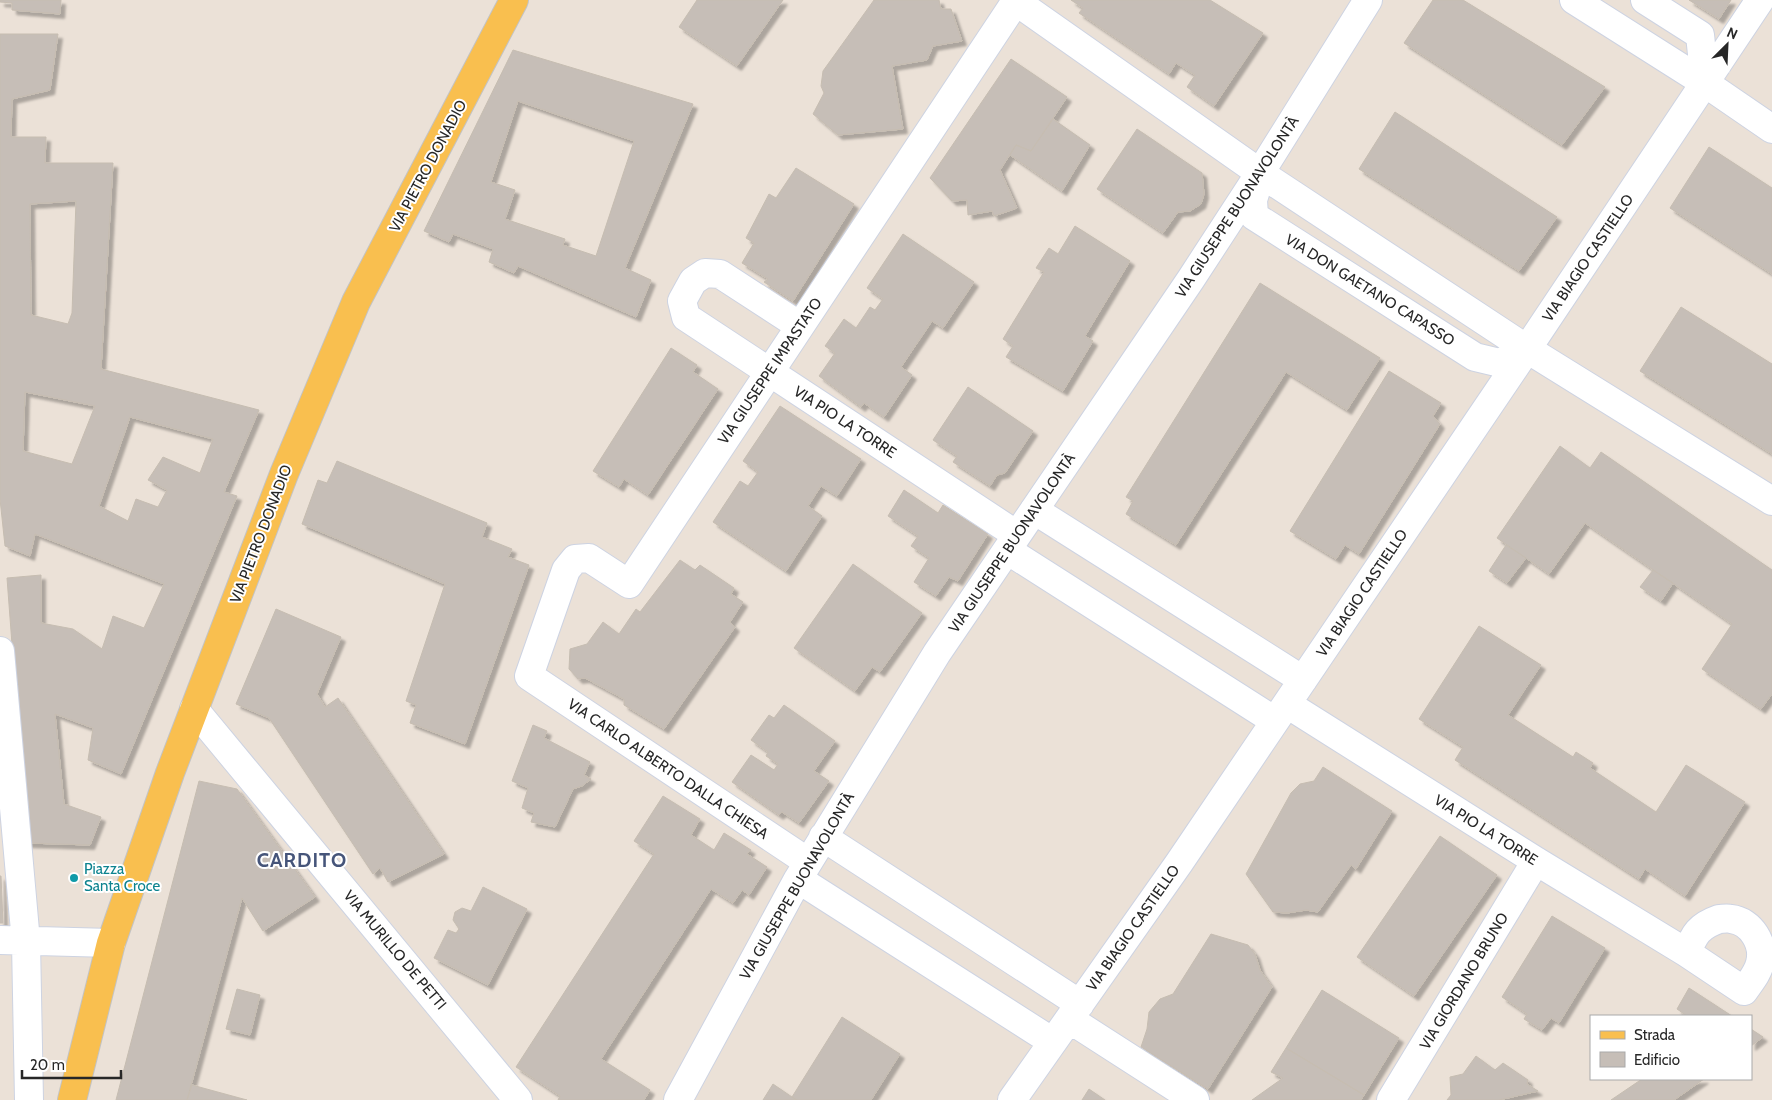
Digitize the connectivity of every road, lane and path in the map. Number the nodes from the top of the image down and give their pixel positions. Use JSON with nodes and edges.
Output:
{"nodes":[{"id":1,"x":514,"y":0,"type":"edge"},
{"id":2,"x":1368,"y":0,"type":"edge"},
{"id":3,"x":1574,"y":0,"type":"edge"},
{"id":4,"x":1645,"y":0,"type":"edge"},
{"id":5,"x":1760,"y":0,"type":"edge"},
{"id":6,"x":1015,"y":1,"type":"edge"},
{"id":7,"x":1706,"y":83,"type":"junction"},
{"id":8,"x":1772,"y":129,"type":"edge"},
{"id":9,"x":1260,"y":173,"type":"junction"},
{"id":10,"x":800,"y":326,"type":"junction"},
{"id":11,"x":1527,"y":349,"type":"junction"},
{"id":12,"x":769,"y":373,"type":"junction"},
{"id":13,"x":1772,"y":501,"type":"edge"},
{"id":14,"x":1034,"y":510,"type":"junction"},
{"id":15,"x":1012,"y":542,"type":"junction"},
{"id":16,"x":0,"y":651,"type":"edge"},
{"id":17,"x":529,"y":676,"type":"joint"},
{"id":18,"x":1303,"y":680,"type":"junction"},
{"id":19,"x":194,"y":709,"type":"junction"},
{"id":20,"x":1281,"y":713,"type":"junction"},
{"id":21,"x":823,"y":837,"type":"junction"},
{"id":22,"x":1536,"y":861,"type":"junction"},
{"id":23,"x":803,"y":870,"type":"junction"},
{"id":24,"x":13,"y":941,"type":"edge"},
{"id":25,"x":111,"y":943,"type":"junction"},
{"id":26,"x":1687,"y":953,"type":"dead end"},
{"id":27,"x":1074,"y":1012,"type":"junction"},
{"id":28,"x":1053,"y":1042,"type":"junction"},
{"id":29,"x":74,"y":1098,"type":"edge"},
{"id":30,"x":29,"y":1100,"type":"edge"},
{"id":31,"x":518,"y":1100,"type":"edge"},
{"id":32,"x":678,"y":1100,"type":"edge"},
{"id":33,"x":1012,"y":1100,"type":"edge"},
{"id":34,"x":1194,"y":1100,"type":"edge"},
{"id":35,"x":1391,"y":1100,"type":"edge"}],
"edges":[{"from":1,"to":19,"type":"main road","name":"VIA PIETRO DONADIO"},
{"from":2,"to":9,"type":"street","name":"VIA GIUSEPPE BUONAVOLONTÀ"},
{"from":3,"to":7,"type":"street"},
{"from":4,"to":7,"type":"street"},
{"from":5,"to":7,"type":"street","name":"VIA BIAGIO CASTIELLO"},
{"from":6,"to":9,"type":"street"},
{"from":6,"to":10,"type":"street","name":"VIA GIUSEPPE IMPASTATO"},
{"from":7,"to":8,"type":"street"},
{"from":7,"to":11,"type":"street","name":"VIA BIAGIO CASTIELLO"},
{"from":9,"to":11,"type":"street"},
{"from":9,"to":11,"type":"street","name":"VIA DON GAETANO CAPASSO"},
{"from":9,"to":14,"type":"street","name":"VIA GIUSEPPE BUONAVOLONTÀ"},
{"from":10,"to":12,"type":"street","name":"VIA GIUSEPPE IMPASTATO"},
{"from":10,"to":12,"type":"street","name":"VIA PIO LA TORRE"},
{"from":11,"to":13,"type":"street"},
{"from":11,"to":18,"type":"street","name":"VIA BIAGIO CASTIELLO"},
{"from":12,"to":15,"type":"street","name":"VIA PIO LA TORRE"},
{"from":12,"to":17,"type":"street","name":"VIA GIUSEPPE IMPASTATO"},
{"from":14,"to":15,"type":"street","name":"VIA GIUSEPPE BUONAVOLONTÀ"},
{"from":14,"to":18,"type":"street"},
{"from":15,"to":20,"type":"street","name":"VIA PIO LA TORRE"},
{"from":15,"to":21,"type":"street","name":"VIA GIUSEPPE BUONAVOLONTÀ"},
{"from":16,"to":24,"type":"street"},
{"from":17,"to":23,"type":"street","name":"VIA CARLO ALBERTO DALLA CHIESA"},
{"from":18,"to":20,"type":"street","name":"VIA BIAGIO CASTIELLO"},
{"from":19,"to":25,"type":"main road","name":"VIA PIETRO DONADIO"},
{"from":19,"to":31,"type":"street","name":"VIA MURILLO DE PETTI"},
{"from":20,"to":22,"type":"street","name":"VIA PIO LA TORRE"},
{"from":20,"to":27,"type":"street","name":"VIA BIAGIO CASTIELLO"},
{"from":21,"to":23,"type":"street","name":"VIA GIUSEPPE BUONAVOLONTÀ"},
{"from":21,"to":27,"type":"street"},
{"from":22,"to":26,"type":"street","name":"VIA PIO LA TORRE"},
{"from":22,"to":35,"type":"street","name":"VIA GIORDANO BRUNO"},
{"from":23,"to":28,"type":"street","name":"VIA CARLO ALBERTO DALLA CHIESA"},
{"from":23,"to":32,"type":"street","name":"VIA GIUSEPPE BUONAVOLONTÀ"},
{"from":24,"to":25,"type":"street"},
{"from":24,"to":30,"type":"street"},
{"from":25,"to":29,"type":"main road","name":"VIA PIETRO DONADIO"},
{"from":27,"to":28,"type":"street","name":"VIA BIAGIO CASTIELLO"},
{"from":27,"to":34,"type":"street"},
{"from":28,"to":33,"type":"street","name":"VIA BIAGIO CASTIELLO"}]}
